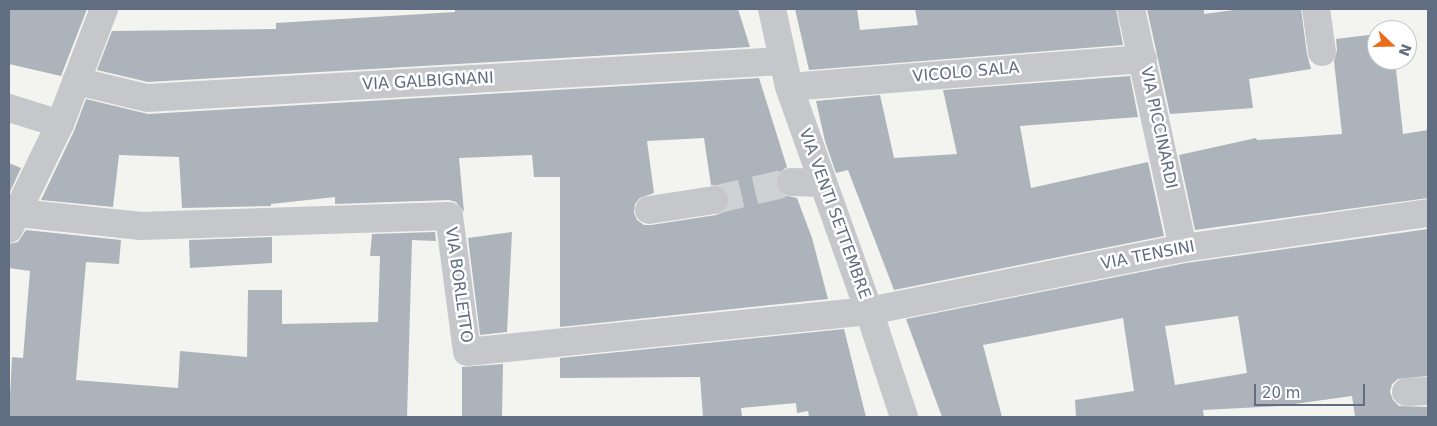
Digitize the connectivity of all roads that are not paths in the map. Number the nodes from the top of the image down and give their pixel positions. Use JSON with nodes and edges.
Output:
{"nodes":[{"id":1,"x":104,"y":9,"type":"edge"},
{"id":2,"x":772,"y":9,"type":"edge"},
{"id":3,"x":1131,"y":9,"type":"edge"},
{"id":4,"x":1316,"y":9,"type":"edge"},
{"id":5,"x":1322,"y":52,"type":"dead end"},
{"id":6,"x":1143,"y":59,"type":"junction"},
{"id":7,"x":782,"y":62,"type":"junction"},
{"id":8,"x":76,"y":80,"type":"junction"},
{"id":9,"x":789,"y":88,"type":"junction"},
{"id":10,"x":9,"y":108,"type":"edge"},
{"id":11,"x":60,"y":124,"type":"junction"},
{"id":12,"x":790,"y":182,"type":"tunnel mouth"},
{"id":13,"x":822,"y":183,"type":"junction"},
{"id":14,"x":714,"y":200,"type":"tunnel mouth"},
{"id":15,"x":649,"y":210,"type":"dead end"},
{"id":16,"x":1428,"y":213,"type":"edge"},
{"id":17,"x":13,"y":221,"type":"edge"},
{"id":18,"x":1182,"y":248,"type":"junction"},
{"id":19,"x":869,"y":311,"type":"junction"},
{"id":20,"x":904,"y":417,"type":"edge"}],
"edges":[{"from":1,"to":8,"type":"street"},
{"from":2,"to":7,"type":"street","name":"VIA VENTI SETTEMBRE"},
{"from":3,"to":6,"type":"street","name":"VIA PICCINARDI"},
{"from":4,"to":5,"type":"street"},
{"from":6,"to":9,"type":"street","name":"VICOLO SALA"},
{"from":6,"to":18,"type":"street","name":"VIA PICCINARDI"},
{"from":7,"to":8,"type":"street","name":"VIA GALBIGNANI"},
{"from":7,"to":9,"type":"street","name":"VIA VENTI SETTEMBRE"},
{"from":8,"to":11,"type":"street"},
{"from":9,"to":13,"type":"street","name":"VIA VENTI SETTEMBRE"},
{"from":10,"to":11,"type":"street"},
{"from":11,"to":17,"type":"street"},
{"from":12,"to":13,"type":"street"},
{"from":13,"to":19,"type":"street","name":"VIA VENTI SETTEMBRE"},
{"from":14,"to":15,"type":"street"},
{"from":16,"to":18,"type":"street","name":"VIA TENSINI"},
{"from":17,"to":19,"type":"street","name":"VIA BORLETTO"},
{"from":18,"to":19,"type":"street","name":"VIA TENSINI"},
{"from":19,"to":20,"type":"street","name":"VIA VENTI SETTEMBRE"}]}
